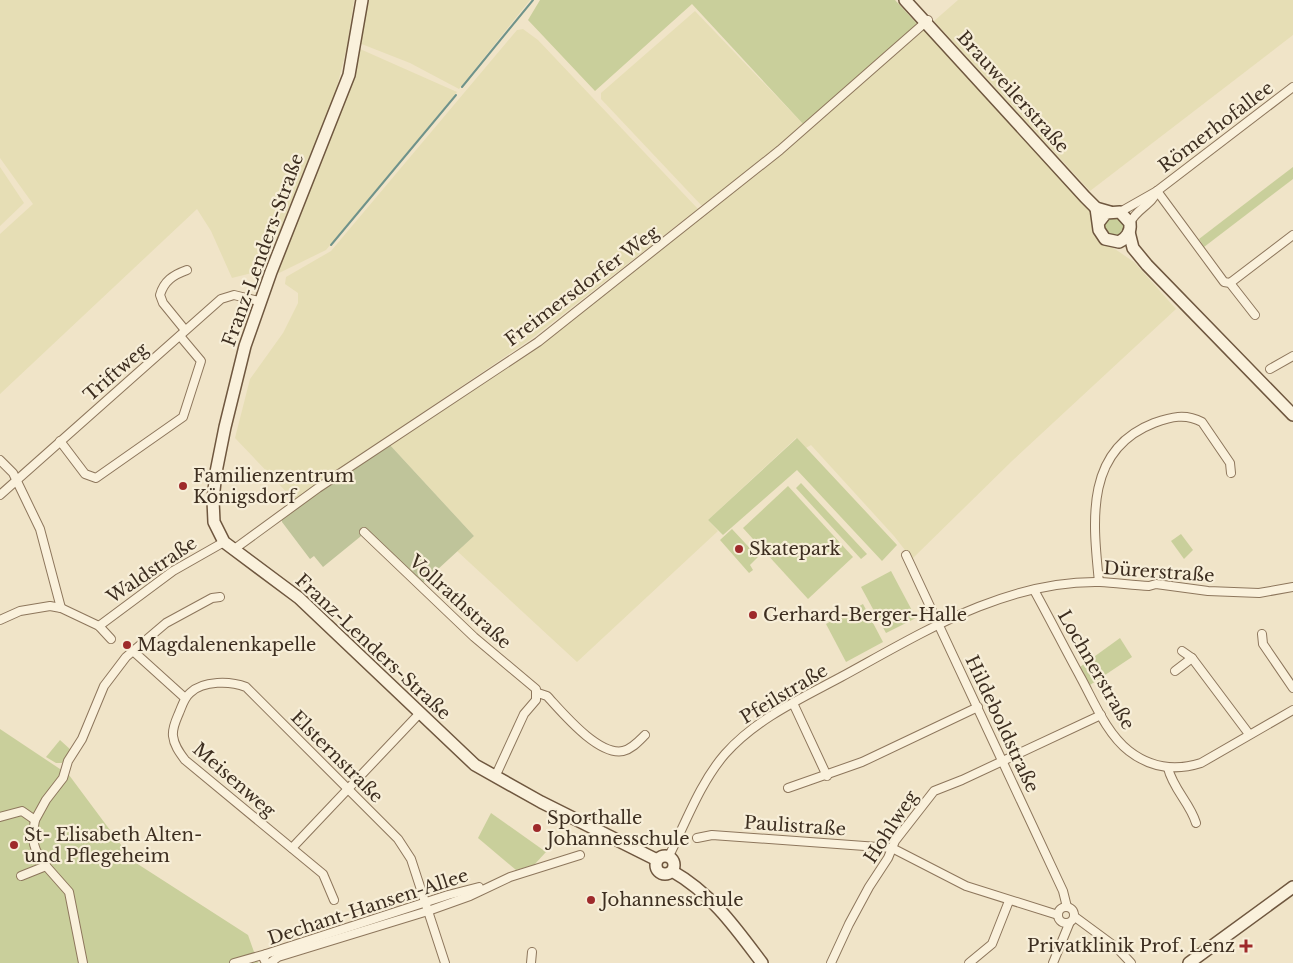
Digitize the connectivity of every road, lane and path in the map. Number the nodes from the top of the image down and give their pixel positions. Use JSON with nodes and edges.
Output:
{"nodes":[{"id":1,"x":362,"y":0,"type":"edge"},
{"id":2,"x":905,"y":0,"type":"edge"},
{"id":3,"x":927,"y":21,"type":"junction"},
{"id":4,"x":1293,"y":87,"type":"edge"},
{"id":5,"x":1157,"y":191,"type":"junction"},
{"id":6,"x":1096,"y":208,"type":"junction"},
{"id":7,"x":1115,"y":212,"type":"junction"},
{"id":8,"x":1099,"y":222,"type":"junction"},
{"id":9,"x":1129,"y":227,"type":"junction"},
{"id":10,"x":1293,"y":236,"type":"edge"},
{"id":11,"x":1119,"y":242,"type":"junction"},
{"id":12,"x":1133,"y":248,"type":"junction"},
{"id":13,"x":187,"y":270,"type":"dead end"},
{"id":14,"x":1230,"y":284,"type":"junction"},
{"id":15,"x":259,"y":301,"type":"junction"},
{"id":16,"x":1255,"y":315,"type":"dead end"},
{"id":17,"x":182,"y":333,"type":"junction"},
{"id":18,"x":1293,"y":356,"type":"edge"},
{"id":19,"x":1270,"y":369,"type":"dead end"},
{"id":20,"x":1293,"y":415,"type":"edge"},
{"id":21,"x":60,"y":441,"type":"junction"},
{"id":22,"x":0,"y":460,"type":"edge"},
{"id":23,"x":1231,"y":473,"type":"dead end"},
{"id":24,"x":15,"y":479,"type":"junction"},
{"id":25,"x":0,"y":495,"type":"edge"},
{"id":26,"x":364,"y":532,"type":"dead end"},
{"id":27,"x":224,"y":542,"type":"junction"},
{"id":28,"x":233,"y":550,"type":"junction"},
{"id":29,"x":906,"y":555,"type":"dead end"},
{"id":30,"x":1099,"y":582,"type":"junction"},
{"id":31,"x":1293,"y":587,"type":"edge"},
{"id":32,"x":1034,"y":590,"type":"junction"},
{"id":33,"x":220,"y":597,"type":"dead end"},
{"id":34,"x":61,"y":608,"type":"junction"},
{"id":35,"x":0,"y":620,"type":"edge"},
{"id":36,"x":939,"y":623,"type":"junction"},
{"id":37,"x":99,"y":626,"type":"junction"},
{"id":38,"x":1262,"y":634,"type":"dead end"},
{"id":39,"x":111,"y":639,"type":"dead end"},
{"id":40,"x":120,"y":650,"type":"dead end"},
{"id":41,"x":1182,"y":651,"type":"dead end"},
{"id":42,"x":130,"y":654,"type":"junction"},
{"id":43,"x":1192,"y":658,"type":"junction"},
{"id":44,"x":1175,"y":670,"type":"dead end"},
{"id":45,"x":1293,"y":688,"type":"edge"},
{"id":46,"x":538,"y":693,"type":"junction"},
{"id":47,"x":185,"y":698,"type":"junction"},
{"id":48,"x":793,"y":703,"type":"junction"},
{"id":49,"x":978,"y":707,"type":"junction"},
{"id":50,"x":1293,"y":710,"type":"edge"},
{"id":51,"x":419,"y":714,"type":"junction"},
{"id":52,"x":1101,"y":715,"type":"junction"},
{"id":53,"x":1249,"y":734,"type":"junction"},
{"id":54,"x":645,"y":735,"type":"dead end"},
{"id":55,"x":1003,"y":761,"type":"junction"},
{"id":56,"x":1168,"y":768,"type":"junction"},
{"id":57,"x":827,"y":776,"type":"junction"},
{"id":58,"x":494,"y":778,"type":"junction"},
{"id":59,"x":347,"y":787,"type":"junction"},
{"id":60,"x":788,"y":788,"type":"dead end"},
{"id":61,"x":0,"y":817,"type":"edge"},
{"id":62,"x":35,"y":820,"type":"junction"},
{"id":63,"x":1196,"y":823,"type":"dead end"},
{"id":64,"x":697,"y":838,"type":"dead end"},
{"id":65,"x":292,"y":848,"type":"junction"},
{"id":66,"x":892,"y":848,"type":"junction"},
{"id":67,"x":580,"y":855,"type":"dead end"},
{"id":68,"x":669,"y":856,"type":"junction"},
{"id":69,"x":657,"y":860,"type":"junction"},
{"id":70,"x":46,"y":866,"type":"junction"},
{"id":71,"x":672,"y":871,"type":"junction"},
{"id":72,"x":21,"y":876,"type":"dead end"},
{"id":73,"x":489,"y":886,"type":"junction"},
{"id":74,"x":1293,"y":887,"type":"edge"},
{"id":75,"x":334,"y":900,"type":"dead end"},
{"id":76,"x":1010,"y":901,"type":"junction"},
{"id":77,"x":425,"y":903,"type":"junction"},
{"id":78,"x":1067,"y":907,"type":"junction"},
{"id":79,"x":428,"y":911,"type":"junction"},
{"id":80,"x":1058,"y":915,"type":"junction"},
{"id":81,"x":1075,"y":917,"type":"junction"},
{"id":82,"x":1069,"y":924,"type":"junction"},
{"id":83,"x":532,"y":952,"type":"dead end"},
{"id":84,"x":266,"y":954,"type":"junction"},
{"id":85,"x":83,"y":963,"type":"edge"},
{"id":86,"x":234,"y":963,"type":"edge"},
{"id":87,"x":268,"y":963,"type":"edge"},
{"id":88,"x":445,"y":963,"type":"edge"},
{"id":89,"x":531,"y":963,"type":"edge"},
{"id":90,"x":762,"y":963,"type":"edge"},
{"id":91,"x":831,"y":963,"type":"edge"},
{"id":92,"x":969,"y":963,"type":"edge"},
{"id":93,"x":1053,"y":963,"type":"edge"},
{"id":94,"x":1131,"y":963,"type":"edge"},
{"id":95,"x":1189,"y":963,"type":"edge"}],
"edges":[{"from":1,"to":15,"type":"street","name":"Franz-Lenders-Straße"},
{"from":2,"to":3,"type":"street","name":"Brauweilerstraße"},
{"from":3,"to":6,"type":"street","name":"Brauweilerstraße"},
{"from":3,"to":28,"type":"street","name":"Freimersdorfer Weg"},
{"from":4,"to":5,"type":"street","name":"Römerhofallee"},
{"from":5,"to":7,"type":"street","name":"Römerhofallee"},
{"from":5,"to":9,"type":"street","name":"Römerhofallee"},
{"from":5,"to":14,"type":"street"},
{"from":6,"to":7,"type":"street"},
{"from":6,"to":8,"type":"street"},
{"from":7,"to":8,"type":"street"},
{"from":7,"to":9,"type":"street"},
{"from":8,"to":11,"type":"street"},
{"from":9,"to":11,"type":"street"},
{"from":9,"to":12,"type":"street"},
{"from":10,"to":14,"type":"street"},
{"from":11,"to":12,"type":"street"},
{"from":12,"to":20,"type":"street"},
{"from":13,"to":17,"type":"street"},
{"from":14,"to":16,"type":"street"},
{"from":15,"to":17,"type":"street","name":"Triftweg"},
{"from":15,"to":27,"type":"street","name":"Franz-Lenders-Straße"},
{"from":17,"to":21,"type":"street","name":"Triftweg"},
{"from":17,"to":21,"type":"street"},
{"from":18,"to":19,"type":"street"},
{"from":21,"to":24,"type":"street","name":"Triftweg"},
{"from":22,"to":24,"type":"street"},
{"from":23,"to":30,"type":"street"},
{"from":24,"to":25,"type":"street","name":"Triftweg"},
{"from":24,"to":34,"type":"street"},
{"from":26,"to":46,"type":"street","name":"Vollrathstraße"},
{"from":27,"to":28,"type":"street","name":"Franz-Lenders-Straße"},
{"from":27,"to":37,"type":"street","name":"Waldstraße"},
{"from":28,"to":51,"type":"street","name":"Franz-Lenders-Straße"},
{"from":29,"to":36,"type":"street","name":"Hildeboldstraße"},
{"from":30,"to":31,"type":"street","name":"Dürerstraße"},
{"from":30,"to":32,"type":"street","name":"Dürerstraße"},
{"from":32,"to":36,"type":"street","name":"Dürerstraße"},
{"from":32,"to":52,"type":"street","name":"Lochnerstraße"},
{"from":33,"to":42,"type":"street"},
{"from":34,"to":35,"type":"street","name":"Waldstraße"},
{"from":34,"to":37,"type":"street","name":"Waldstraße"},
{"from":36,"to":48,"type":"street","name":"Pfeilstraße"},
{"from":36,"to":49,"type":"street","name":"Hildeboldstraße"},
{"from":37,"to":39,"type":"street","name":"Waldstraße"},
{"from":38,"to":45,"type":"street"},
{"from":40,"to":42,"type":"street"},
{"from":41,"to":43,"type":"street"},
{"from":42,"to":47,"type":"street"},
{"from":42,"to":62,"type":"street"},
{"from":43,"to":44,"type":"street"},
{"from":43,"to":53,"type":"street"},
{"from":46,"to":54,"type":"street","name":"Vollrathstraße"},
{"from":46,"to":58,"type":"street"},
{"from":47,"to":59,"type":"street","name":"Elsternstraße"},
{"from":47,"to":65,"type":"street","name":"Meisenweg"},
{"from":48,"to":57,"type":"street"},
{"from":48,"to":68,"type":"street","name":"Pfeilstraße"},
{"from":49,"to":55,"type":"street","name":"Hildeboldstraße"},
{"from":49,"to":57,"type":"street"},
{"from":50,"to":53,"type":"street","name":"Lochnerstraße"},
{"from":51,"to":58,"type":"street","name":"Franz-Lenders-Straße"},
{"from":51,"to":59,"type":"street"},
{"from":52,"to":55,"type":"street","name":"Hohlweg"},
{"from":52,"to":56,"type":"street","name":"Lochnerstraße"},
{"from":53,"to":56,"type":"street","name":"Lochnerstraße"},
{"from":55,"to":66,"type":"street","name":"Hohlweg"},
{"from":55,"to":78,"type":"street","name":"Hildeboldstraße"},
{"from":56,"to":63,"type":"street"},
{"from":57,"to":60,"type":"street"},
{"from":58,"to":69,"type":"street","name":"Franz-Lenders-Straße"},
{"from":59,"to":65,"type":"street"},
{"from":59,"to":77,"type":"street","name":"Elsternstraße"},
{"from":61,"to":62,"type":"street"},
{"from":62,"to":70,"type":"street"},
{"from":64,"to":66,"type":"street","name":"Paulistraße"},
{"from":65,"to":75,"type":"street","name":"Meisenweg"},
{"from":66,"to":76,"type":"street","name":"Paulistraße"},
{"from":66,"to":91,"type":"street","name":"Hohlweg"},
{"from":67,"to":73,"type":"street","name":"Dechant-Hansen-Allee"},
{"from":68,"to":69,"type":"street"},
{"from":68,"to":71,"type":"street"},
{"from":69,"to":71,"type":"street"},
{"from":70,"to":72,"type":"street"},
{"from":70,"to":85,"type":"street"},
{"from":71,"to":90,"type":"street"},
{"from":73,"to":77,"type":"street","name":"Dechant-Hansen-Allee"},
{"from":73,"to":79,"type":"street","name":"Dechant-Hansen-Allee"},
{"from":74,"to":95,"type":"street"},
{"from":76,"to":80,"type":"street","name":"Paulistraße"},
{"from":76,"to":92,"type":"street"},
{"from":77,"to":79,"type":"street","name":"Elsternstraße"},
{"from":77,"to":84,"type":"street","name":"Dechant-Hansen-Allee"},
{"from":78,"to":80,"type":"street"},
{"from":78,"to":81,"type":"street"},
{"from":79,"to":87,"type":"street","name":"Dechant-Hansen-Allee"},
{"from":79,"to":88,"type":"street","name":"Elsternstraße"},
{"from":80,"to":82,"type":"street","name":"Paulistraße"},
{"from":81,"to":82,"type":"street"},
{"from":81,"to":94,"type":"street"},
{"from":82,"to":93,"type":"street"},
{"from":83,"to":89,"type":"street"},
{"from":84,"to":86,"type":"street"},
{"from":84,"to":87,"type":"street","name":"Dechant-Hansen-Allee"}]}
